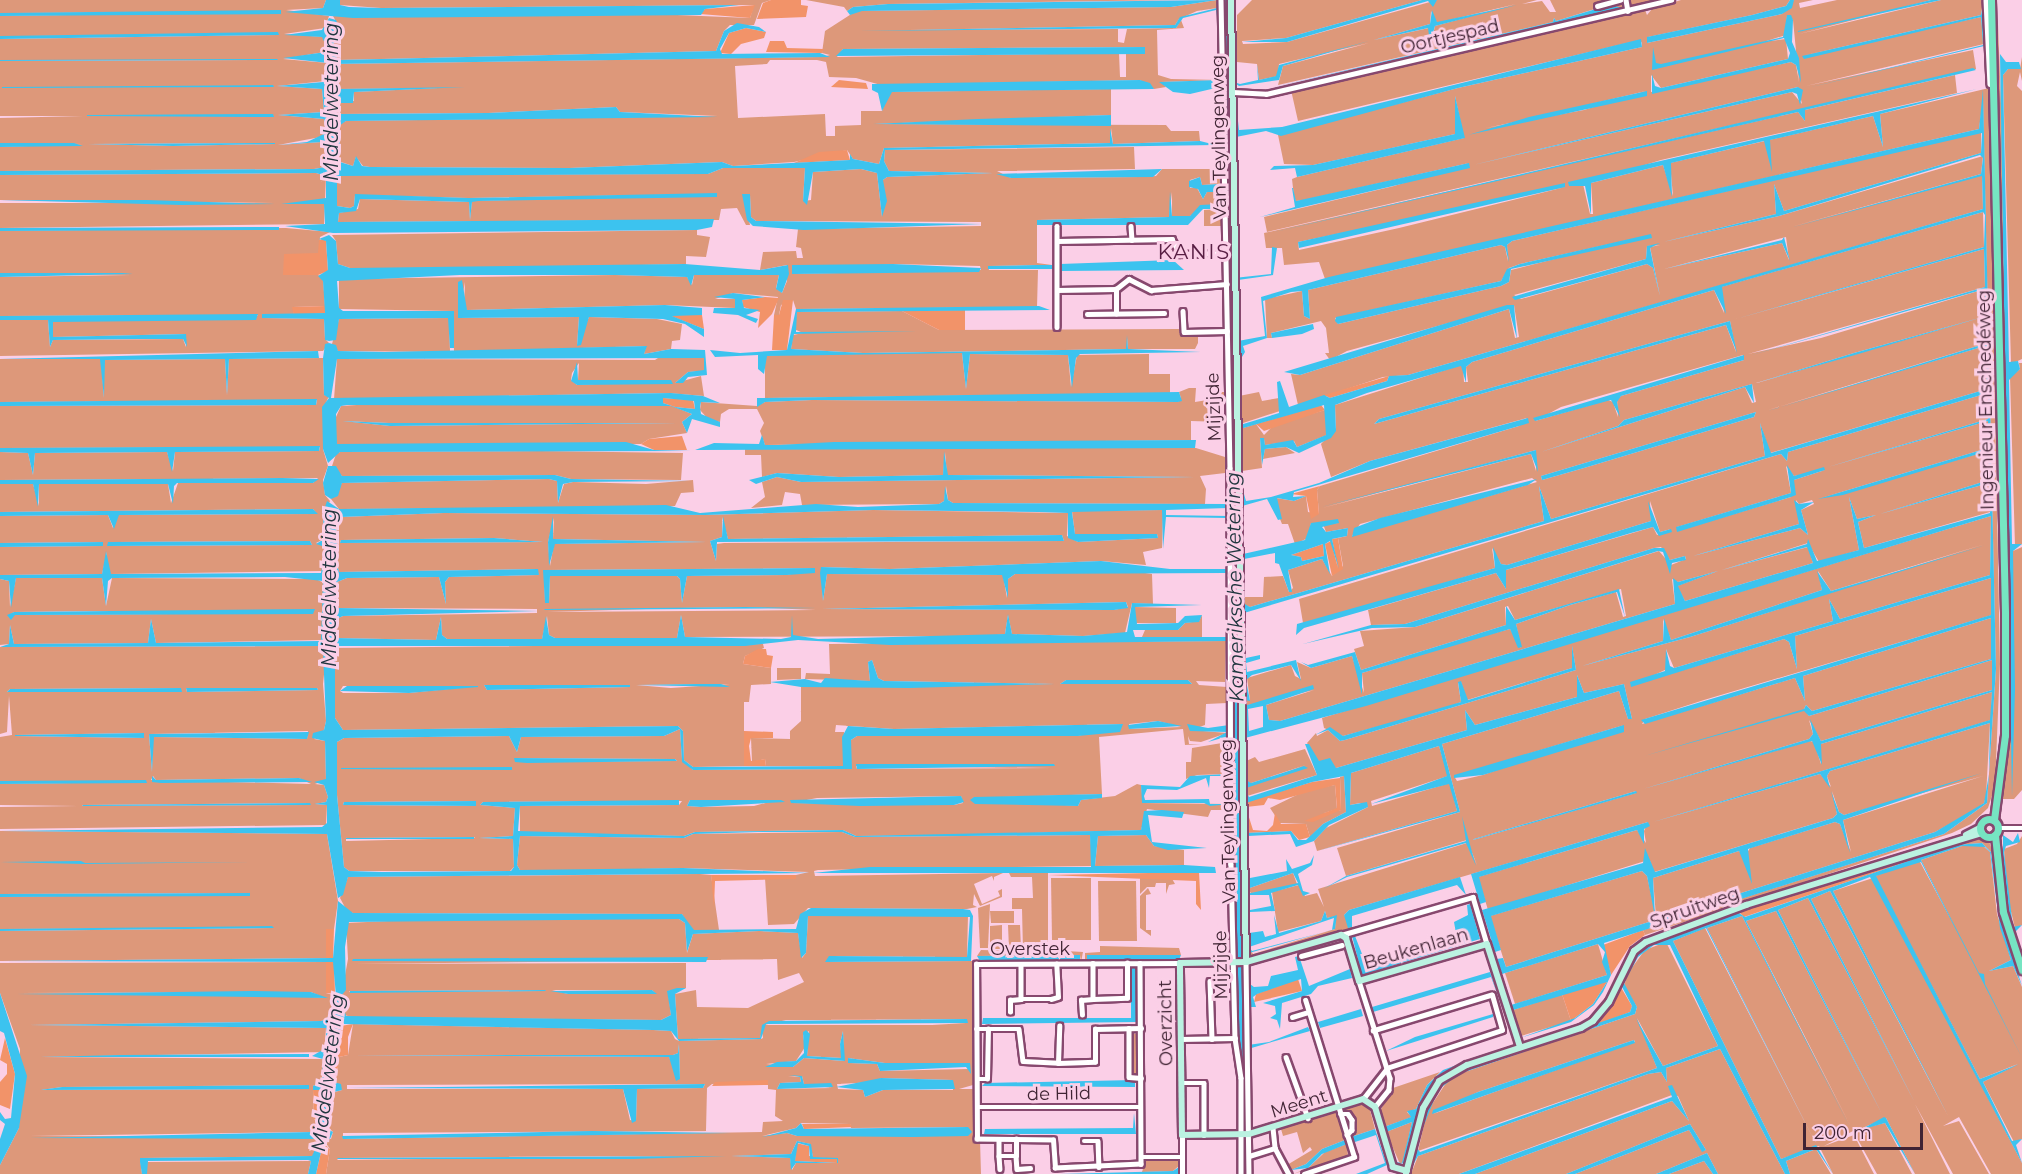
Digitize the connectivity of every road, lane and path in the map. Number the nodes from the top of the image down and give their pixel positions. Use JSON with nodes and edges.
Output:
{"nodes":[{"id":1,"x":1221,"y":0,"type":"edge"},
{"id":2,"x":1231,"y":0,"type":"edge"},
{"id":3,"x":1620,"y":0,"type":"edge"},
{"id":4,"x":1626,"y":0,"type":"edge"},
{"id":5,"x":1671,"y":0,"type":"edge"},
{"id":6,"x":1986,"y":0,"type":"edge"},
{"id":7,"x":1991,"y":0,"type":"edge"},
{"id":8,"x":1597,"y":6,"type":"dead end"},
{"id":9,"x":1628,"y":11,"type":"junction"},
{"id":10,"x":1990,"y":84,"type":"dead end"},
{"id":11,"x":1233,"y":92,"type":"junction"},
{"id":12,"x":1057,"y":226,"type":"dead end"},
{"id":13,"x":1131,"y":226,"type":"dead end"},
{"id":14,"x":1229,"y":236,"type":"junction"},
{"id":15,"x":1132,"y":240,"type":"junction"},
{"id":16,"x":1057,"y":241,"type":"junction"},
{"id":17,"x":1227,"y":253,"type":"junction"},
{"id":18,"x":1227,"y":284,"type":"junction"},
{"id":19,"x":1116,"y":289,"type":"junction"},
{"id":20,"x":1057,"y":290,"type":"junction"},
{"id":21,"x":1183,"y":311,"type":"dead end"},
{"id":22,"x":1164,"y":313,"type":"dead end"},
{"id":23,"x":1087,"y":314,"type":"dead end"},
{"id":24,"x":1116,"y":314,"type":"junction"},
{"id":25,"x":1057,"y":327,"type":"dead end"},
{"id":26,"x":1227,"y":331,"type":"junction"},
{"id":27,"x":1992,"y":819,"type":"junction"},
{"id":28,"x":2022,"y":828,"type":"edge"},
{"id":29,"x":1981,"y":831,"type":"junction"},
{"id":30,"x":1994,"y":833,"type":"junction"},
{"id":31,"x":1341,"y":935,"type":"junction"},
{"id":32,"x":1314,"y":942,"type":"junction"},
{"id":33,"x":1487,"y":944,"type":"junction"},
{"id":34,"x":1342,"y":945,"type":"dead end"},
{"id":35,"x":1317,"y":952,"type":"junction"},
{"id":36,"x":1301,"y":956,"type":"dead end"},
{"id":37,"x":1235,"y":962,"type":"junction"},
{"id":38,"x":1245,"y":962,"type":"junction"},
{"id":39,"x":1093,"y":963,"type":"junction"},
{"id":40,"x":1127,"y":963,"type":"junction"},
{"id":41,"x":1140,"y":963,"type":"junction"},
{"id":42,"x":1180,"y":963,"type":"junction"},
{"id":43,"x":1021,"y":964,"type":"junction"},
{"id":44,"x":1056,"y":964,"type":"junction"},
{"id":45,"x":2022,"y":970,"type":"edge"},
{"id":46,"x":1210,"y":981,"type":"dead end"},
{"id":47,"x":1359,"y":981,"type":"junction"},
{"id":48,"x":1021,"y":999,"type":"junction"},
{"id":49,"x":1093,"y":999,"type":"junction"},
{"id":50,"x":1305,"y":1000,"type":"dead end"},
{"id":51,"x":1508,"y":1008,"type":"junction"},
{"id":52,"x":1010,"y":1011,"type":"dead end"},
{"id":53,"x":1497,"y":1011,"type":"junction"},
{"id":54,"x":1308,"y":1012,"type":"junction"},
{"id":55,"x":1082,"y":1015,"type":"dead end"},
{"id":56,"x":1292,"y":1017,"type":"dead end"},
{"id":57,"x":1059,"y":1026,"type":"dead end"},
{"id":58,"x":1129,"y":1028,"type":"junction"},
{"id":59,"x":1141,"y":1028,"type":"junction"},
{"id":60,"x":976,"y":1029,"type":"junction"},
{"id":61,"x":988,"y":1029,"type":"junction"},
{"id":62,"x":1373,"y":1031,"type":"junction"},
{"id":63,"x":1212,"y":1038,"type":"junction"},
{"id":64,"x":1235,"y":1038,"type":"junction"},
{"id":65,"x":1181,"y":1040,"type":"junction"},
{"id":66,"x":1520,"y":1047,"type":"junction"},
{"id":67,"x":1286,"y":1057,"type":"dead end"},
{"id":68,"x":1058,"y":1063,"type":"junction"},
{"id":69,"x":1387,"y":1068,"type":"junction"},
{"id":70,"x":1141,"y":1078,"type":"junction"},
{"id":71,"x":977,"y":1079,"type":"junction"},
{"id":72,"x":1182,"y":1083,"type":"junction"},
{"id":73,"x":1363,"y":1099,"type":"junction"},
{"id":74,"x":977,"y":1107,"type":"junction"},
{"id":75,"x":1141,"y":1107,"type":"junction"},
{"id":76,"x":1375,"y":1107,"type":"junction"},
{"id":77,"x":1340,"y":1111,"type":"junction"},
{"id":78,"x":1308,"y":1118,"type":"junction"},
{"id":79,"x":1273,"y":1128,"type":"junction"},
{"id":80,"x":1245,"y":1134,"type":"junction"},
{"id":81,"x":1182,"y":1135,"type":"junction"},
{"id":82,"x":1204,"y":1135,"type":"junction"},
{"id":83,"x":1347,"y":1135,"type":"junction"},
{"id":84,"x":999,"y":1139,"type":"junction"},
{"id":85,"x":1016,"y":1139,"type":"junction"},
{"id":86,"x":1084,"y":1141,"type":"dead end"},
{"id":87,"x":1275,"y":1148,"type":"junction"},
{"id":88,"x":999,"y":1156,"type":"junction"},
{"id":89,"x":1016,"y":1156,"type":"junction"},
{"id":90,"x":1249,"y":1156,"type":"junction"},
{"id":91,"x":1142,"y":1157,"type":"junction"},
{"id":92,"x":1182,"y":1157,"type":"junction"},
{"id":93,"x":1099,"y":1167,"type":"junction"},
{"id":94,"x":1030,"y":1168,"type":"dead end"},
{"id":95,"x":1055,"y":1168,"type":"junction"},
{"id":96,"x":1000,"y":1169,"type":"dead end"},
{"id":97,"x":1390,"y":1170,"type":"edge"},
{"id":98,"x":1406,"y":1173,"type":"edge"},
{"id":99,"x":1055,"y":1174,"type":"edge"},
{"id":100,"x":1182,"y":1174,"type":"edge"},
{"id":101,"x":1241,"y":1174,"type":"edge"},
{"id":102,"x":1249,"y":1174,"type":"edge"},
{"id":103,"x":1289,"y":1174,"type":"edge"},
{"id":104,"x":1304,"y":1174,"type":"edge"}],
"edges":[{"from":1,"to":14,"type":"street","name":"Mijzijde"},
{"from":2,"to":11,"type":"street","name":"Van Teylingenweg"},
{"from":3,"to":8,"type":"street"},
{"from":4,"to":9,"type":"street"},
{"from":5,"to":9,"type":"street","name":"Oortjespad"},
{"from":6,"to":10,"type":"street"},
{"from":7,"to":27,"type":"main road","name":"Ingenieur Enschedéweg"},
{"from":9,"to":11,"type":"street","name":"Oortjespad"},
{"from":11,"to":14,"type":"street","name":"Van Teylingenweg"},
{"from":12,"to":16,"type":"street"},
{"from":13,"to":15,"type":"street"},
{"from":14,"to":17,"type":"street","name":"Mijzijde"},
{"from":14,"to":38,"type":"street","name":"Van Teylingenweg"},
{"from":15,"to":16,"type":"street"},
{"from":15,"to":17,"type":"street"},
{"from":16,"to":20,"type":"street"},
{"from":17,"to":18,"type":"street","name":"Mijzijde"},
{"from":18,"to":19,"type":"street"},
{"from":18,"to":26,"type":"street","name":"Mijzijde"},
{"from":19,"to":20,"type":"street"},
{"from":19,"to":24,"type":"street"},
{"from":20,"to":25,"type":"street"},
{"from":21,"to":26,"type":"street"},
{"from":22,"to":24,"type":"street"},
{"from":23,"to":24,"type":"street"},
{"from":26,"to":37,"type":"street","name":"Mijzijde"},
{"from":27,"to":29,"type":"main road"},
{"from":27,"to":30,"type":"main road"},
{"from":28,"to":30,"type":"street"},
{"from":29,"to":30,"type":"main road"},
{"from":29,"to":66,"type":"street","name":"Spruitweg"},
{"from":30,"to":45,"type":"main road"},
{"from":31,"to":32,"type":"street"},
{"from":31,"to":33,"type":"street"},
{"from":31,"to":47,"type":"street","name":"Beukenlaan"},
{"from":32,"to":35,"type":"street"},
{"from":32,"to":38,"type":"street"},
{"from":33,"to":47,"type":"street","name":"Beukenlaan"},
{"from":33,"to":51,"type":"street","name":"Beukenlaan"},
{"from":34,"to":35,"type":"street"},
{"from":35,"to":36,"type":"street"},
{"from":37,"to":38,"type":"street","name":"Overstek"},
{"from":37,"to":42,"type":"street","name":"Overstek"},
{"from":37,"to":64,"type":"street","name":"Mijzijde"},
{"from":38,"to":80,"type":"street","name":"Van Teylingenweg"},
{"from":39,"to":40,"type":"street","name":"Overstek"},
{"from":39,"to":44,"type":"street","name":"Overstek"},
{"from":39,"to":49,"type":"street"},
{"from":40,"to":41,"type":"street","name":"Overstek"},
{"from":40,"to":49,"type":"street"},
{"from":41,"to":42,"type":"street","name":"Overstek"},
{"from":41,"to":59,"type":"street"},
{"from":42,"to":65,"type":"street","name":"Overzicht"},
{"from":43,"to":44,"type":"street","name":"Overstek"},
{"from":43,"to":48,"type":"street"},
{"from":43,"to":60,"type":"street","name":"Overstek"},
{"from":44,"to":48,"type":"street"},
{"from":46,"to":63,"type":"street"},
{"from":47,"to":62,"type":"street"},
{"from":48,"to":52,"type":"street"},
{"from":49,"to":55,"type":"street"},
{"from":50,"to":54,"type":"street"},
{"from":51,"to":53,"type":"street"},
{"from":51,"to":66,"type":"street","name":"Beukenlaan"},
{"from":53,"to":62,"type":"street"},
{"from":53,"to":69,"type":"street"},
{"from":54,"to":56,"type":"street"},
{"from":54,"to":77,"type":"street"},
{"from":57,"to":68,"type":"street"},
{"from":58,"to":59,"type":"street"},
{"from":58,"to":68,"type":"street"},
{"from":58,"to":70,"type":"street"},
{"from":59,"to":70,"type":"street"},
{"from":60,"to":61,"type":"street"},
{"from":60,"to":71,"type":"street","name":"Overstek"},
{"from":61,"to":68,"type":"street"},
{"from":61,"to":71,"type":"street"},
{"from":62,"to":69,"type":"street"},
{"from":63,"to":64,"type":"street"},
{"from":63,"to":65,"type":"street"},
{"from":64,"to":80,"type":"street","name":"Mijzijde"},
{"from":65,"to":72,"type":"street","name":"Overzicht"},
{"from":66,"to":98,"type":"street","name":"Spruitweg"},
{"from":67,"to":78,"type":"street"},
{"from":69,"to":73,"type":"street"},
{"from":69,"to":76,"type":"street"},
{"from":70,"to":75,"type":"street"},
{"from":71,"to":74,"type":"street","name":"Overstek"},
{"from":72,"to":81,"type":"street","name":"Overzicht"},
{"from":72,"to":82,"type":"street","name":"Overzicht"},
{"from":73,"to":76,"type":"street"},
{"from":73,"to":77,"type":"street","name":"Meent"},
{"from":74,"to":75,"type":"street","name":"de Hild"},
{"from":74,"to":84,"type":"street","name":"Overstek"},
{"from":75,"to":91,"type":"street"},
{"from":76,"to":97,"type":"street"},
{"from":77,"to":78,"type":"street","name":"Meent"},
{"from":77,"to":83,"type":"street"},
{"from":77,"to":83,"type":"street"},
{"from":78,"to":79,"type":"street","name":"Meent"},
{"from":79,"to":80,"type":"street","name":"Meent"},
{"from":79,"to":87,"type":"street"},
{"from":80,"to":82,"type":"street","name":"Meent"},
{"from":80,"to":90,"type":"street","name":"Van Teylingenweg"},
{"from":80,"to":101,"type":"street","name":"Mijzijde"},
{"from":81,"to":82,"type":"street","name":"Meent"},
{"from":81,"to":92,"type":"street","name":"Overzicht"},
{"from":83,"to":104,"type":"street"},
{"from":84,"to":85,"type":"street"},
{"from":84,"to":88,"type":"street"},
{"from":85,"to":89,"type":"street"},
{"from":85,"to":95,"type":"street"},
{"from":86,"to":93,"type":"street"},
{"from":87,"to":90,"type":"street"},
{"from":87,"to":103,"type":"street"},
{"from":88,"to":89,"type":"street"},
{"from":88,"to":96,"type":"street"},
{"from":89,"to":94,"type":"street"},
{"from":90,"to":102,"type":"street","name":"Van Teylingenweg"},
{"from":91,"to":92,"type":"street"},
{"from":91,"to":93,"type":"street"},
{"from":92,"to":100,"type":"street","name":"Overzicht"},
{"from":93,"to":95,"type":"street"},
{"from":95,"to":99,"type":"street"},
{"from":97,"to":98,"type":"street"}]}
